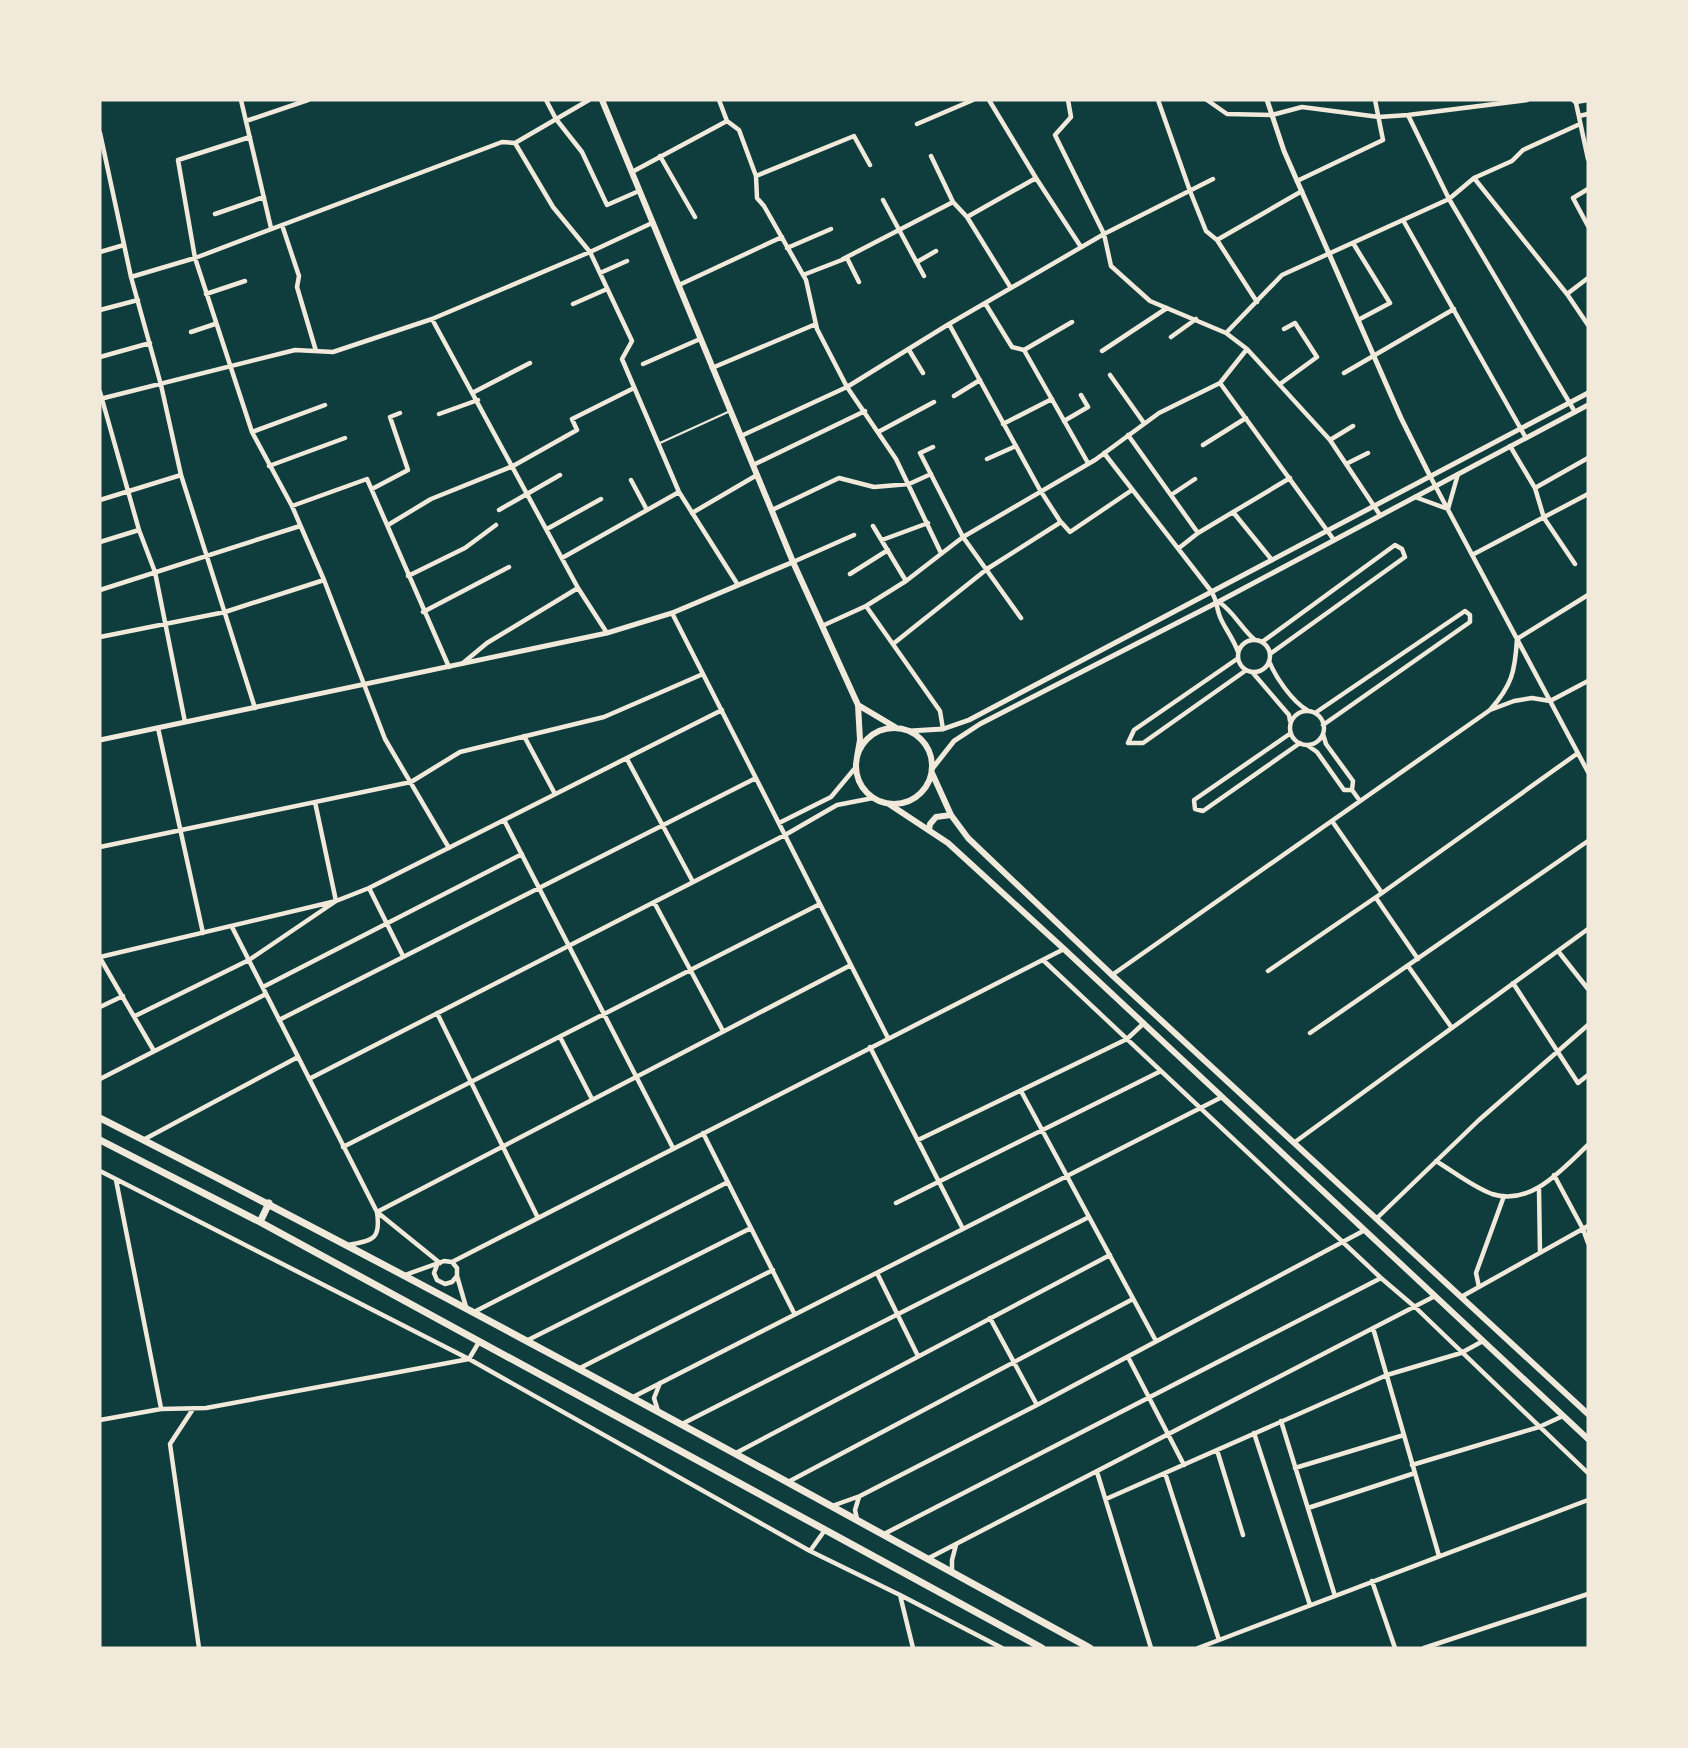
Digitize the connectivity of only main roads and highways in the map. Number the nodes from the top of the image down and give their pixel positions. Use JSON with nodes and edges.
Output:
{"nodes":[{"id":1,"x":602,"y":100,"type":"edge"},
{"id":2,"x":858,"y":705,"type":"junction"},
{"id":3,"x":898,"y":729,"type":"junction"},
{"id":4,"x":857,"y":757,"type":"junction"},
{"id":5,"x":932,"y":771,"type":"junction"},
{"id":6,"x":889,"y":804,"type":"junction"},
{"id":7,"x":951,"y":815,"type":"junction"},
{"id":8,"x":929,"y":830,"type":"junction"},
{"id":9,"x":100,"y":1118,"type":"edge"},
{"id":10,"x":100,"y":1140,"type":"edge"},
{"id":11,"x":269,"y":1203,"type":"junction"},
{"id":12,"x":260,"y":1222,"type":"junction"},
{"id":13,"x":1588,"y":1414,"type":"edge"},
{"id":14,"x":1588,"y":1439,"type":"edge"},
{"id":15,"x":1042,"y":1648,"type":"edge"},
{"id":16,"x":1090,"y":1648,"type":"edge"}],
"edges":[{"from":1,"to":2,"type":"main road"},
{"from":2,"to":3,"type":"main road"},
{"from":2,"to":4,"type":"main road"},
{"from":3,"to":4,"type":"main road"},
{"from":3,"to":5,"type":"main road"},
{"from":4,"to":6,"type":"main road"},
{"from":5,"to":6,"type":"main road"},
{"from":5,"to":7,"type":"main road"},
{"from":6,"to":8,"type":"main road"},
{"from":7,"to":8,"type":"main road"},
{"from":7,"to":13,"type":"main road"},
{"from":8,"to":14,"type":"main road"},
{"from":9,"to":11,"type":"main road"},
{"from":10,"to":12,"type":"main road"},
{"from":11,"to":12,"type":"main road"},
{"from":11,"to":16,"type":"main road"},
{"from":12,"to":15,"type":"main road"}]}
